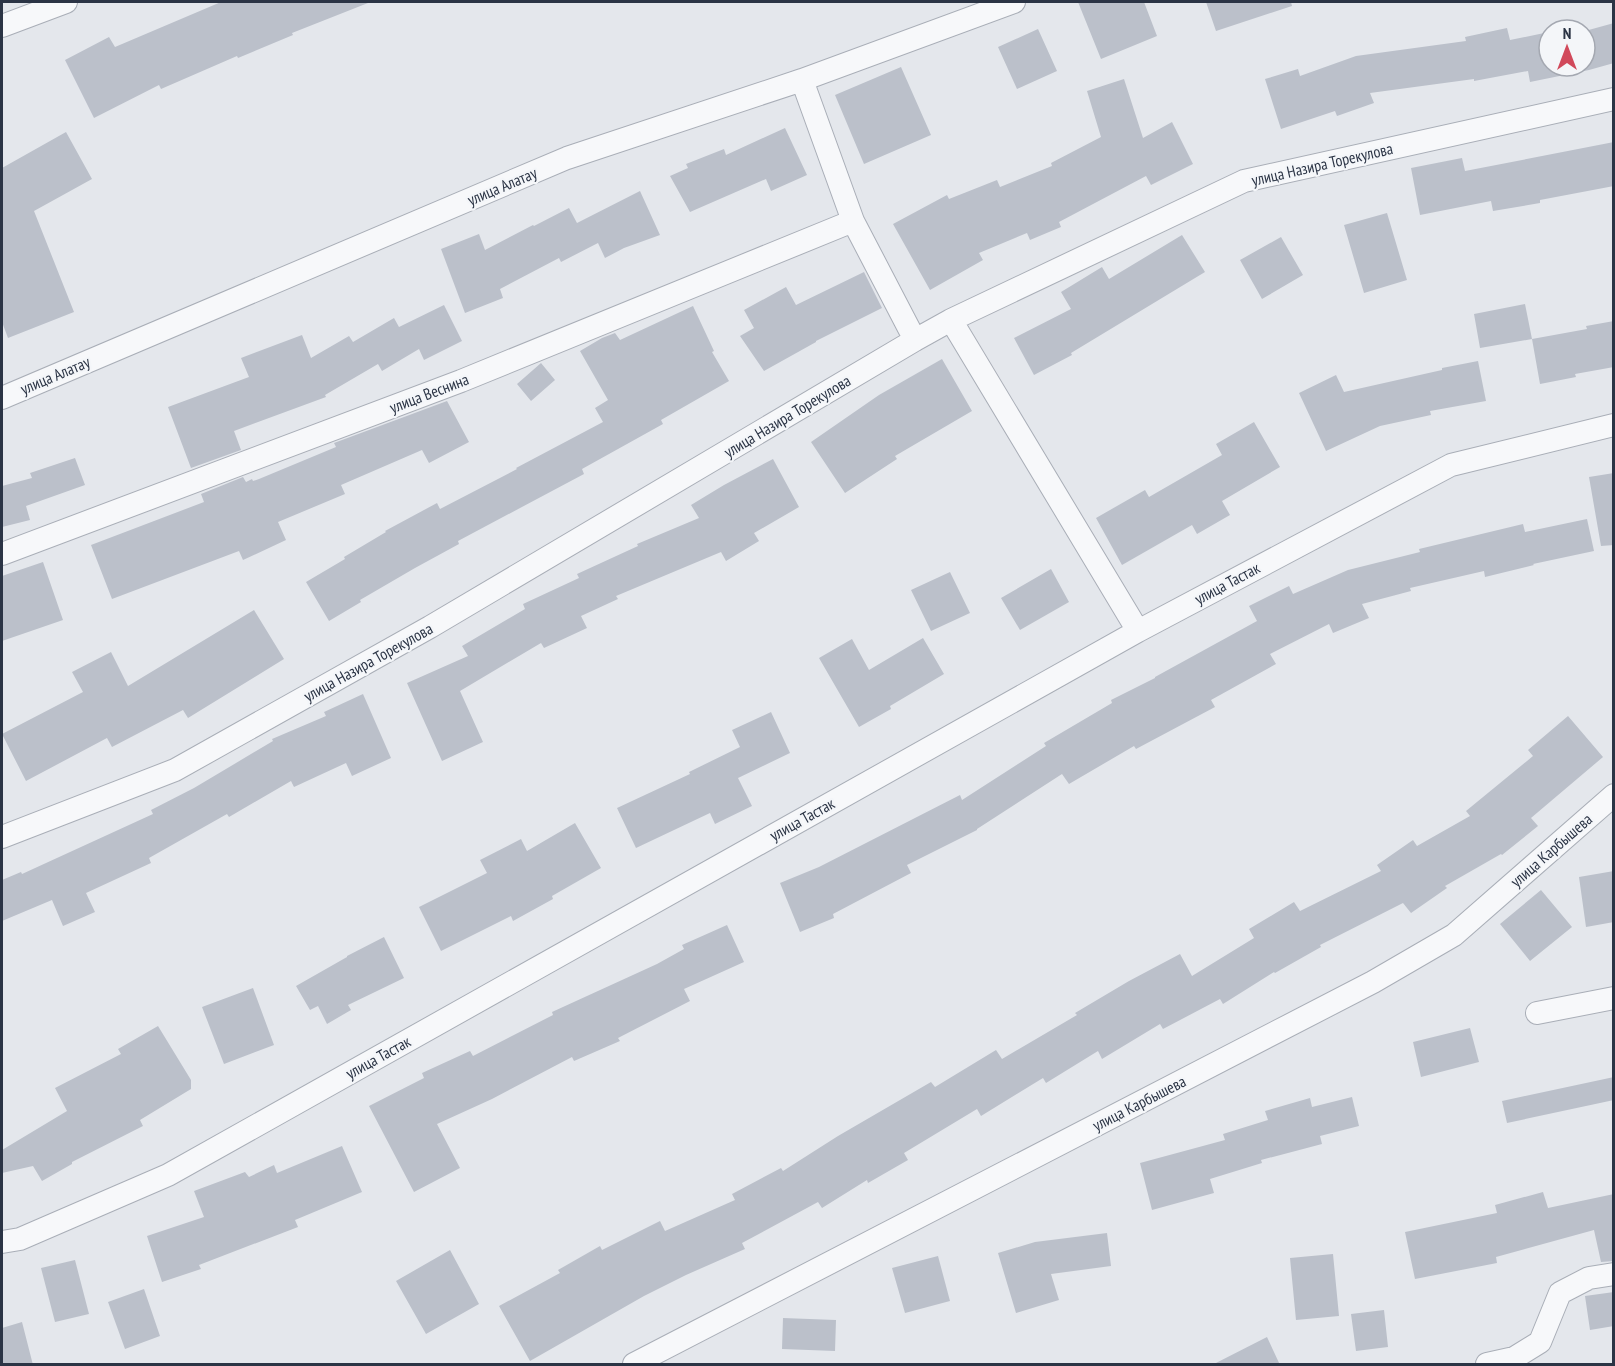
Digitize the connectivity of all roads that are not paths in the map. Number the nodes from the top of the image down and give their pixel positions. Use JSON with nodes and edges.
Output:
{"nodes":[{"id":1,"x":66,"y":2,"type":"edge"},
{"id":2,"x":1014,"y":2,"type":"edge"},
{"id":3,"x":2,"y":26,"type":"edge"},
{"id":4,"x":802,"y":80,"type":"junction"},
{"id":5,"x":1614,"y":99,"type":"edge"},
{"id":6,"x":853,"y":221,"type":"junction"},
{"id":7,"x":951,"y":320,"type":"junction"},
{"id":8,"x":915,"y":340,"type":"junction"},
{"id":9,"x":2,"y":398,"type":"edge"},
{"id":10,"x":1614,"y":425,"type":"edge"},
{"id":11,"x":2,"y":554,"type":"edge"},
{"id":12,"x":1137,"y":631,"type":"junction"},
{"id":13,"x":1614,"y":795,"type":"edge"},
{"id":14,"x":2,"y":837,"type":"edge"},
{"id":15,"x":1614,"y":998,"type":"edge"},
{"id":16,"x":1537,"y":1013,"type":"dead end"},
{"id":17,"x":2,"y":1242,"type":"edge"},
{"id":18,"x":1614,"y":1274,"type":"edge"},
{"id":19,"x":634,"y":1365,"type":"edge"},
{"id":20,"x":1487,"y":1365,"type":"edge"}],
"edges":[{"from":1,"to":3,"type":"street"},
{"from":2,"to":4,"type":"street","name":"улица Алатау"},
{"from":4,"to":6,"type":"street"},
{"from":4,"to":9,"type":"street","name":"улица Алатау"},
{"from":5,"to":7,"type":"street","name":"улица Назира Торекулова"},
{"from":6,"to":8,"type":"street"},
{"from":6,"to":11,"type":"street","name":"улица Веснина"},
{"from":7,"to":8,"type":"street","name":"улица Назира Торекулова"},
{"from":7,"to":12,"type":"street"},
{"from":8,"to":14,"type":"street","name":"улица Назира Торекулова"},
{"from":10,"to":12,"type":"street","name":"улица Тастак"},
{"from":12,"to":17,"type":"street","name":"улица Тастак"},
{"from":13,"to":19,"type":"street","name":"улица Карбышева"},
{"from":15,"to":16,"type":"street"},
{"from":18,"to":20,"type":"street"}]}
